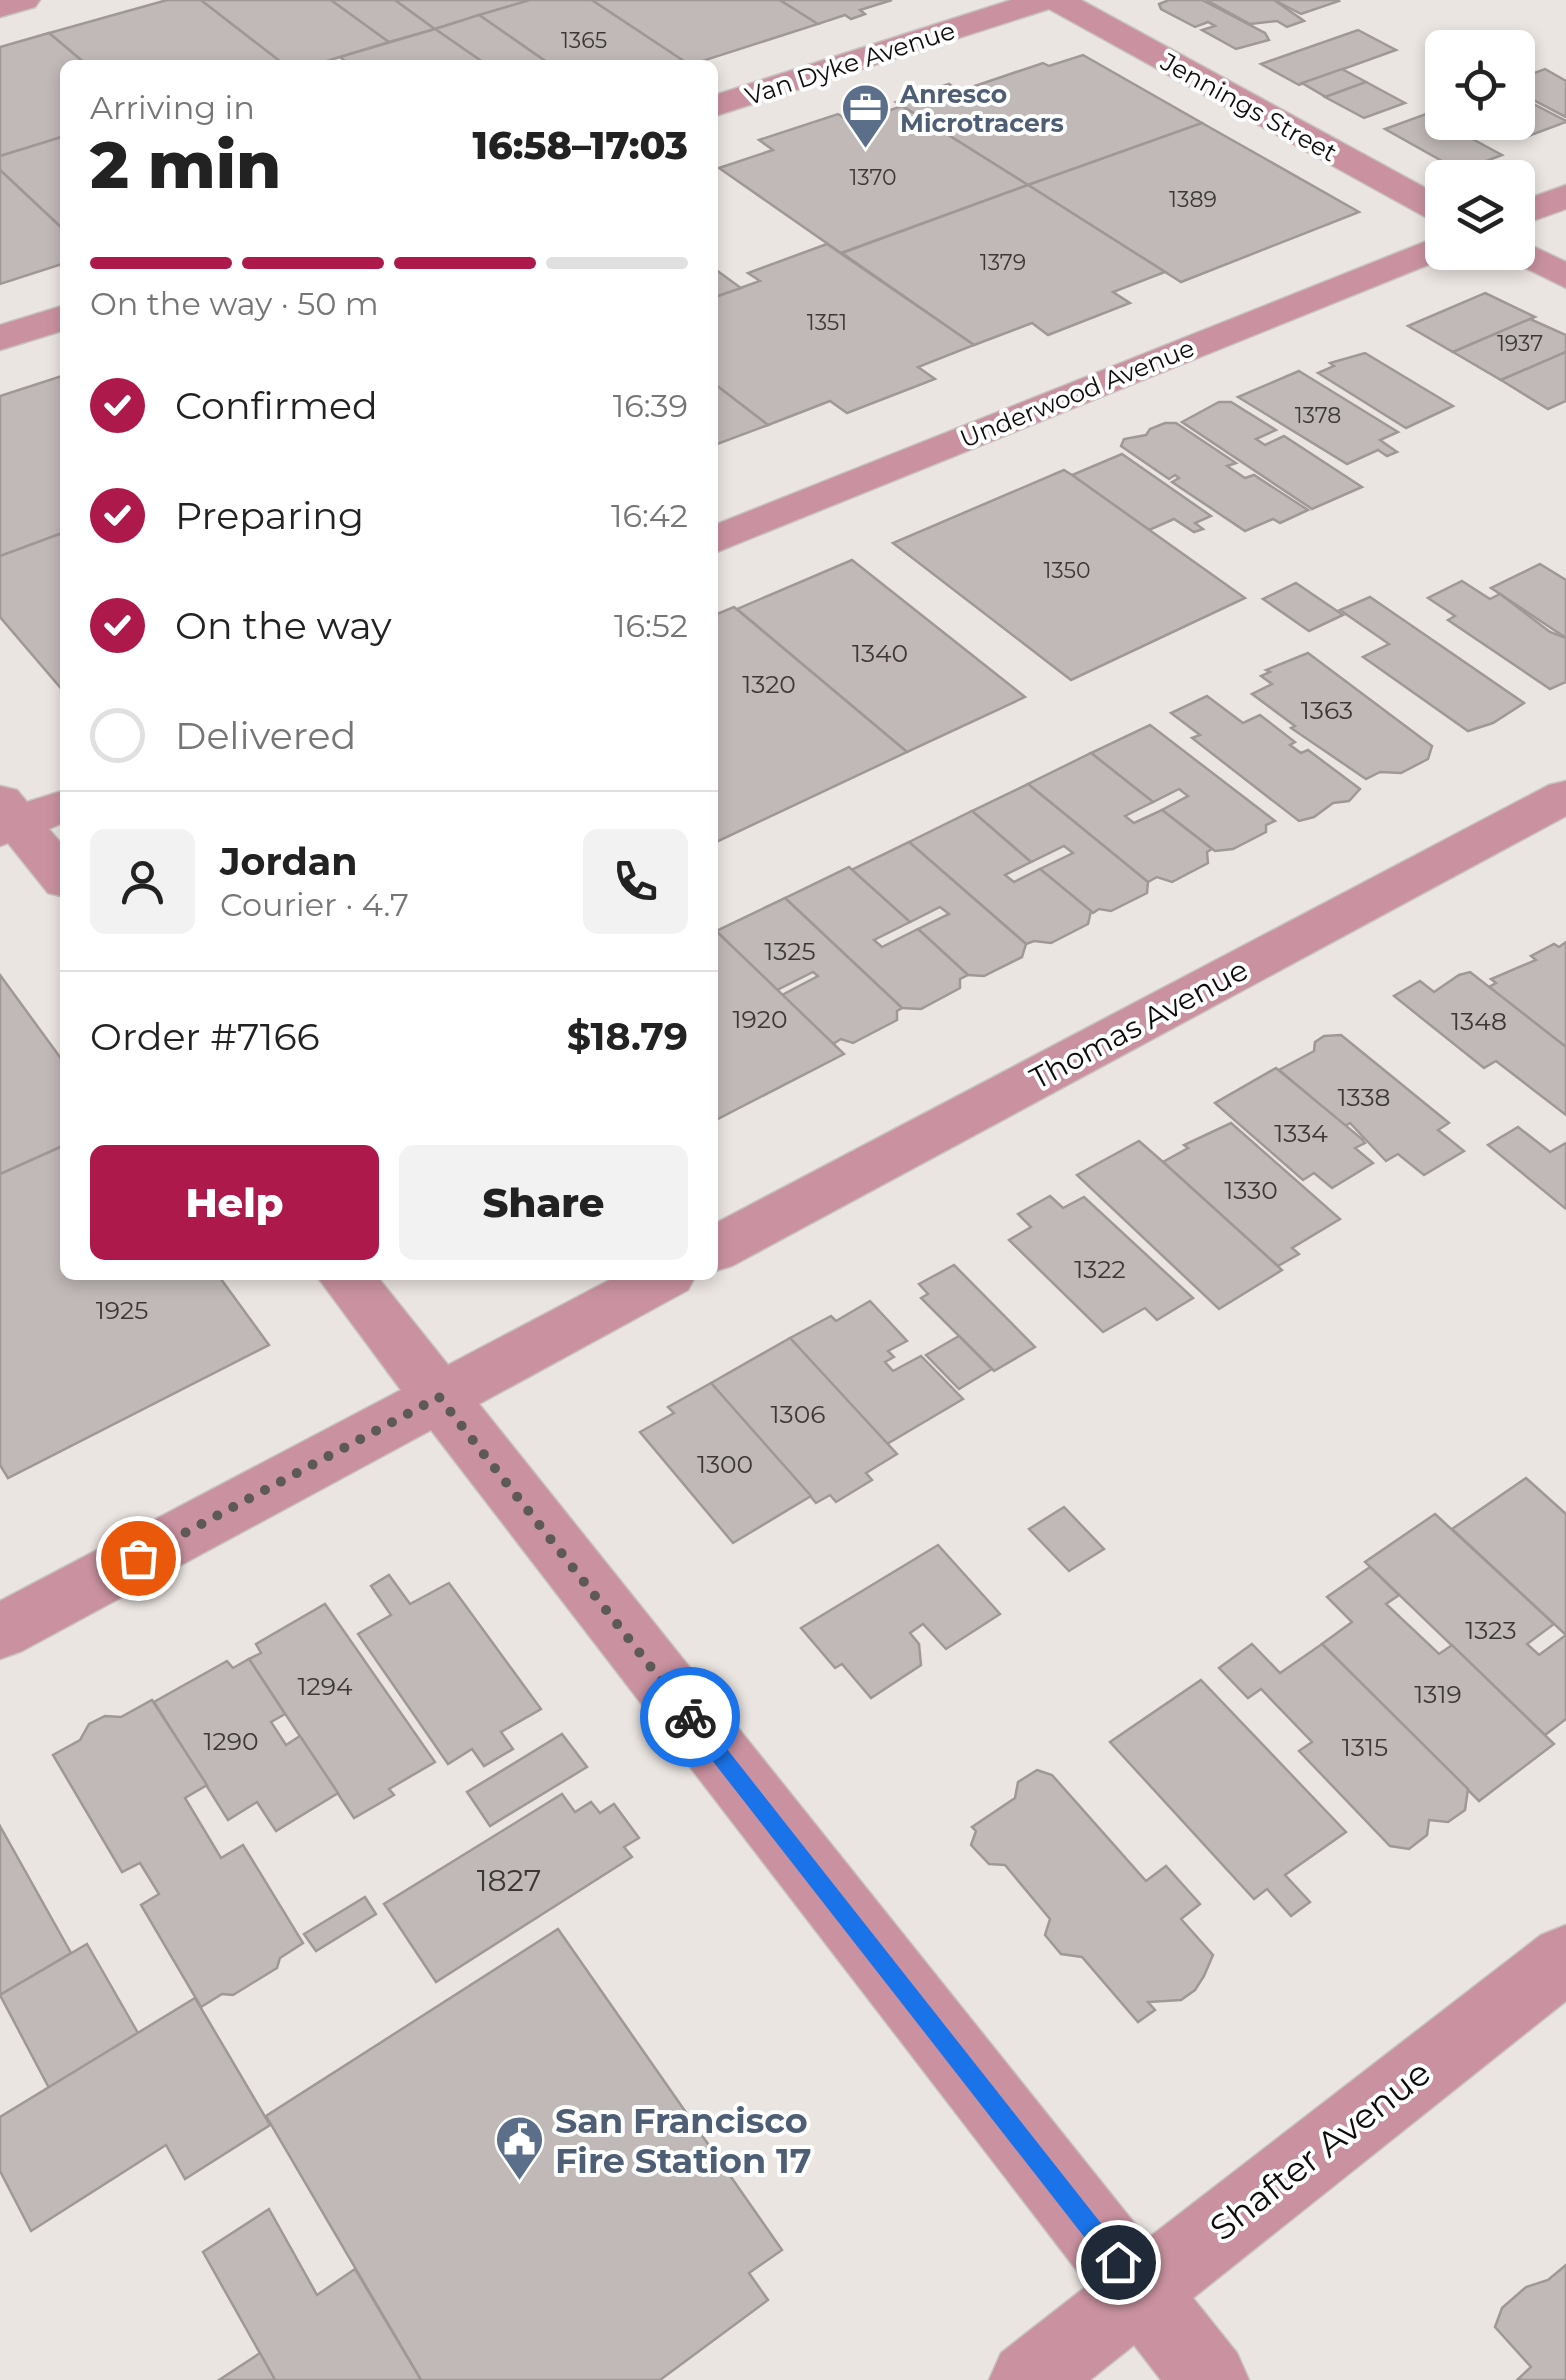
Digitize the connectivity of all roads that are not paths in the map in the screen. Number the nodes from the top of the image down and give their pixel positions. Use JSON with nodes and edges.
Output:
{"nodes":[{"id":1,"x":24,"y":0,"type":"edge"},
{"id":2,"x":1044,"y":0,"type":"edge"},
{"id":3,"x":1057,"y":0,"type":"edge"},
{"id":4,"x":0,"y":7,"type":"edge"},
{"id":5,"x":718,"y":106,"type":"edge"},
{"id":6,"x":1566,"y":196,"type":"edge"},
{"id":7,"x":1425,"y":203,"type":"edge"},
{"id":8,"x":1535,"y":208,"type":"edge"},
{"id":9,"x":1425,"y":253,"type":"edge"},
{"id":10,"x":1535,"y":259,"type":"edge"},
{"id":11,"x":1566,"y":276,"type":"edge"},
{"id":12,"x":60,"y":319,"type":"edge"},
{"id":13,"x":0,"y":338,"type":"edge"},
{"id":14,"x":718,"y":539,"type":"edge"},
{"id":15,"x":1566,"y":796,"type":"edge"},
{"id":16,"x":60,"y":806,"type":"edge"},
{"id":17,"x":6,"y":818,"type":"edge"},
{"id":18,"x":60,"y":876,"type":"edge"},
{"id":19,"x":718,"y":1248,"type":"edge"},
{"id":20,"x":348,"y":1280,"type":"edge"},
{"id":21,"x":659,"y":1280,"type":"edge"},
{"id":22,"x":439,"y":1397,"type":"junction"},
{"id":23,"x":0,"y":1632,"type":"edge"},
{"id":24,"x":1566,"y":1958,"type":"edge"},
{"id":25,"x":1141,"y":2291,"type":"junction"},
{"id":26,"x":1028,"y":2380,"type":"edge"},
{"id":27,"x":1210,"y":2380,"type":"edge"}],
"edges":[{"from":1,"to":4,"type":"street"},
{"from":2,"to":5,"type":"street","name":"Van Dyke Avenue"},
{"from":3,"to":7,"type":"street","name":"Jennings Street"},
{"from":6,"to":8,"type":"street"},
{"from":9,"to":14,"type":"street","name":"Underwood Avenue"},
{"from":10,"to":11,"type":"street"},
{"from":12,"to":13,"type":"street"},
{"from":15,"to":19,"type":"street","name":"Thomas Avenue"},
{"from":16,"to":17,"type":"street"},
{"from":17,"to":18,"type":"street"},
{"from":20,"to":22,"type":"street"},
{"from":21,"to":22,"type":"street"},
{"from":22,"to":23,"type":"street"},
{"from":22,"to":25,"type":"street"},
{"from":24,"to":25,"type":"street","name":"Shafter Avenue"},
{"from":25,"to":26,"type":"street","name":"Shafter Avenue"},
{"from":25,"to":27,"type":"street"}]}
